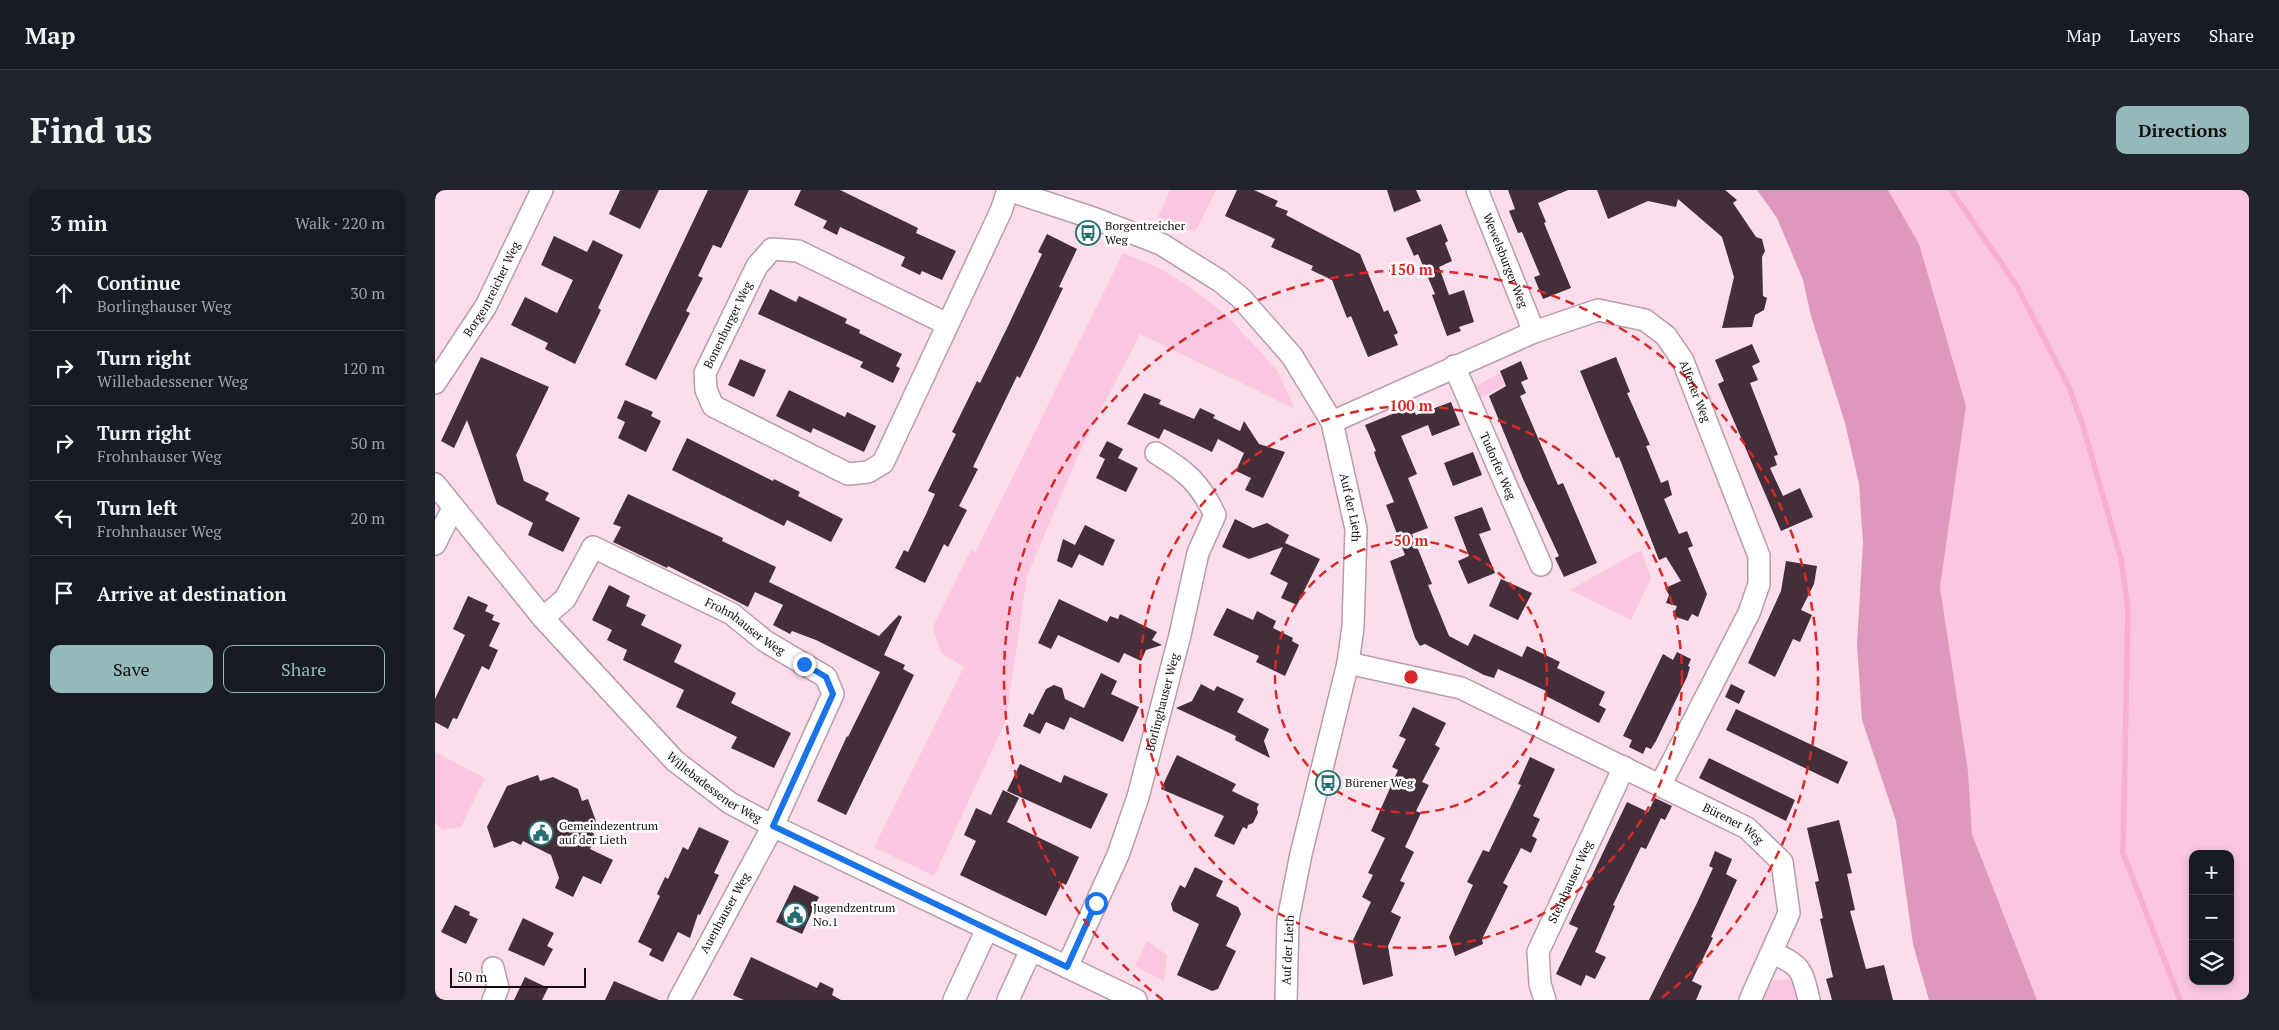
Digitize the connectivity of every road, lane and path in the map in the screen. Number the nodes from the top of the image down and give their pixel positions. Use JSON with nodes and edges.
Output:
{"nodes":[{"id":1,"x":542,"y":190,"type":"edge"},
{"id":2,"x":1008,"y":190,"type":"edge"},
{"id":3,"x":1477,"y":190,"type":"edge"},
{"id":4,"x":947,"y":324,"type":"junction"},
{"id":5,"x":1534,"y":332,"type":"junction"},
{"id":6,"x":1454,"y":366,"type":"junction"},
{"id":7,"x":435,"y":384,"type":"edge"},
{"id":8,"x":1332,"y":422,"type":"junction"},
{"id":9,"x":1156,"y":453,"type":"dead end"},
{"id":10,"x":435,"y":484,"type":"edge"},
{"id":11,"x":453,"y":508,"type":"junction"},
{"id":12,"x":435,"y":544,"type":"edge"},
{"id":13,"x":1541,"y":565,"type":"dead end"},
{"id":14,"x":543,"y":618,"type":"junction"},
{"id":15,"x":1348,"y":663,"type":"junction"},
{"id":16,"x":1624,"y":767,"type":"junction"},
{"id":17,"x":1661,"y":784,"type":"junction"},
{"id":18,"x":773,"y":826,"type":"junction"},
{"id":19,"x":987,"y":930,"type":"junction"},
{"id":20,"x":1031,"y":950,"type":"junction"},
{"id":21,"x":1773,"y":953,"type":"junction"},
{"id":22,"x":1067,"y":967,"type":"junction"},
{"id":23,"x":493,"y":968,"type":"dead end"},
{"id":24,"x":493,"y":1000,"type":"edge"},
{"id":25,"x":679,"y":1000,"type":"edge"},
{"id":26,"x":954,"y":1000,"type":"edge"},
{"id":27,"x":1008,"y":1000,"type":"edge"},
{"id":28,"x":1135,"y":1000,"type":"edge"},
{"id":29,"x":1286,"y":1000,"type":"edge"},
{"id":30,"x":1545,"y":1000,"type":"edge"},
{"id":31,"x":1750,"y":1000,"type":"edge"},
{"id":32,"x":1809,"y":1000,"type":"edge"}],
"edges":[{"from":1,"to":7,"type":"street","name":"Borgentreicher Weg"},
{"from":2,"to":4,"type":"street","name":"Bonenburger Weg"},
{"from":2,"to":8,"type":"street","name":"Auf der Lieth"},
{"from":3,"to":5,"type":"street","name":"Wewelsburger Weg"},
{"from":4,"to":4,"type":"street","name":"Bonenburger Weg"},
{"from":5,"to":6,"type":"street","name":"Alfener Weg"},
{"from":5,"to":17,"type":"street","name":"Alfener Weg"},
{"from":6,"to":8,"type":"street","name":"Alfener Weg"},
{"from":6,"to":13,"type":"street","name":"Tudorfer Weg"},
{"from":8,"to":15,"type":"street","name":"Auf der Lieth"},
{"from":9,"to":22,"type":"street","name":"Borlinghauser Weg"},
{"from":10,"to":11,"type":"street","name":"Willebadessener Weg"},
{"from":11,"to":12,"type":"street"},
{"from":11,"to":14,"type":"street","name":"Willebadessener Weg"},
{"from":14,"to":18,"type":"street","name":"Willebadessener Weg"},
{"from":14,"to":18,"type":"street","name":"Frohnhauser Weg"},
{"from":15,"to":16,"type":"street","name":"Bürener Weg"},
{"from":15,"to":29,"type":"street","name":"Auf der Lieth"},
{"from":16,"to":17,"type":"street","name":"Bürener Weg"},
{"from":16,"to":30,"type":"street","name":"Steinhauser Weg"},
{"from":17,"to":21,"type":"street","name":"Bürener Weg"},
{"from":18,"to":19,"type":"street","name":"Willebadessener Weg"},
{"from":18,"to":25,"type":"street","name":"Auenhauser Weg"},
{"from":19,"to":20,"type":"street","name":"Willebadessener Weg"},
{"from":19,"to":26,"type":"street"},
{"from":20,"to":22,"type":"street","name":"Willebadessener Weg"},
{"from":20,"to":27,"type":"street"},
{"from":21,"to":31,"type":"street","name":"Bürener Weg"},
{"from":21,"to":32,"type":"street"},
{"from":22,"to":28,"type":"street","name":"Willebadessener Weg"},
{"from":23,"to":24,"type":"street"}]}
